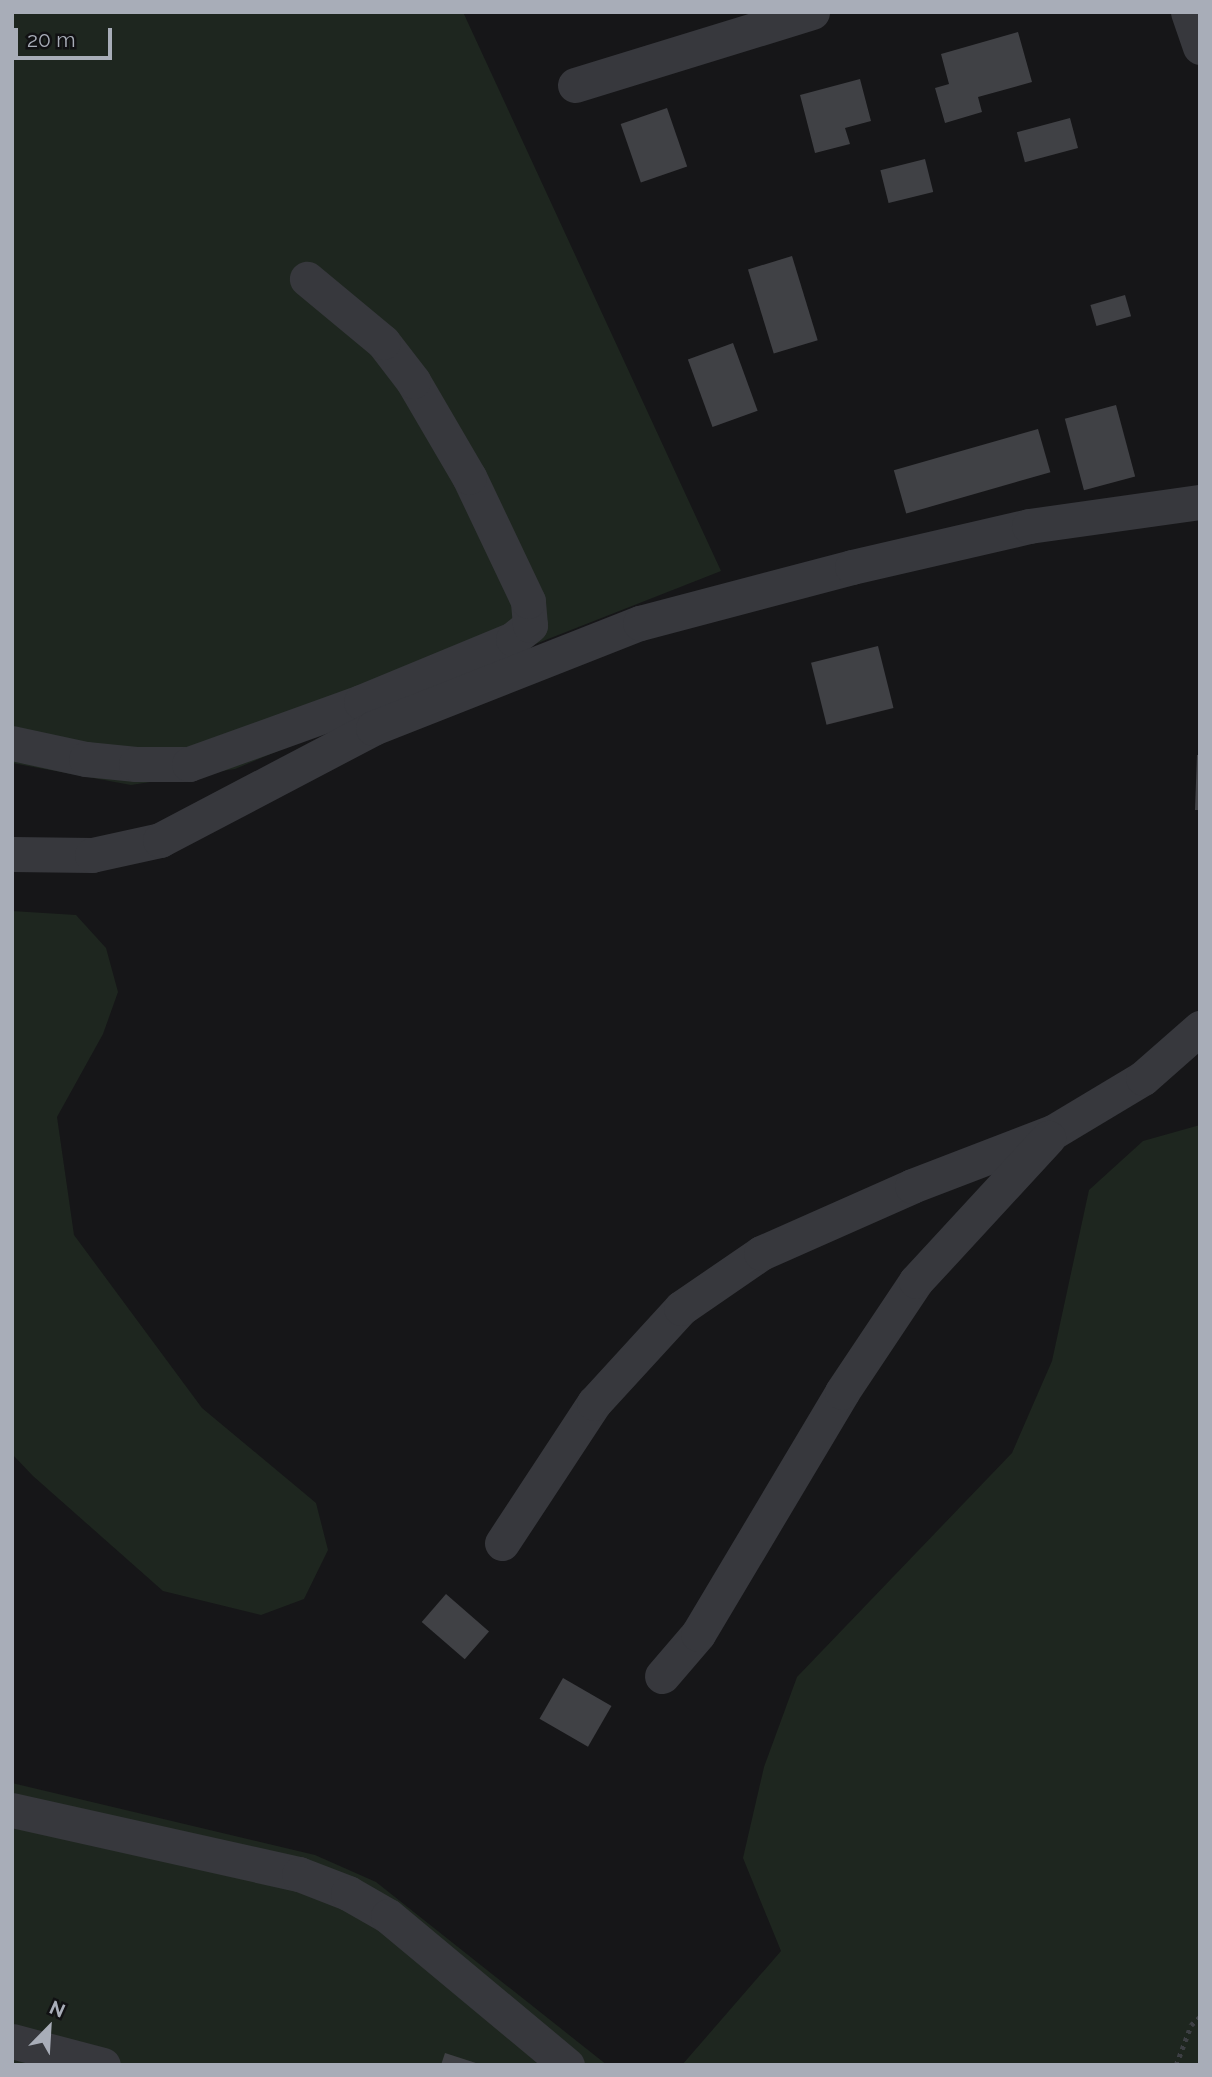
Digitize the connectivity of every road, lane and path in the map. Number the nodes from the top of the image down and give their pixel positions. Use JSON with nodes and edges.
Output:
{"nodes":[{"id":1,"x":812,"y":12,"type":"edge"},
{"id":2,"x":1188,"y":12,"type":"edge"},
{"id":3,"x":1200,"y":47,"type":"edge"},
{"id":4,"x":575,"y":85,"type":"dead end"},
{"id":5,"x":307,"y":279,"type":"dead end"},
{"id":6,"x":1200,"y":502,"type":"edge"},
{"id":7,"x":12,"y":743,"type":"edge"},
{"id":8,"x":12,"y":854,"type":"edge"},
{"id":9,"x":1200,"y":1028,"type":"edge"},
{"id":10,"x":1053,"y":1132,"type":"junction"},
{"id":11,"x":502,"y":1543,"type":"dead end"},
{"id":12,"x":662,"y":1676,"type":"dead end"},
{"id":13,"x":12,"y":1810,"type":"edge"},
{"id":14,"x":1200,"y":2017,"type":"edge"},
{"id":15,"x":12,"y":2041,"type":"edge"},
{"id":16,"x":103,"y":2065,"type":"edge"},
{"id":17,"x":567,"y":2065,"type":"edge"},
{"id":18,"x":1176,"y":2065,"type":"edge"}],
"edges":[{"from":1,"to":4,"type":"street"},
{"from":2,"to":3,"type":"street"},
{"from":5,"to":7,"type":"street"},
{"from":6,"to":8,"type":"street"},
{"from":9,"to":10,"type":"street"},
{"from":10,"to":11,"type":"street"},
{"from":10,"to":12,"type":"street"},
{"from":13,"to":17,"type":"street"},
{"from":14,"to":18,"type":"path"},
{"from":15,"to":16,"type":"street"}]}
